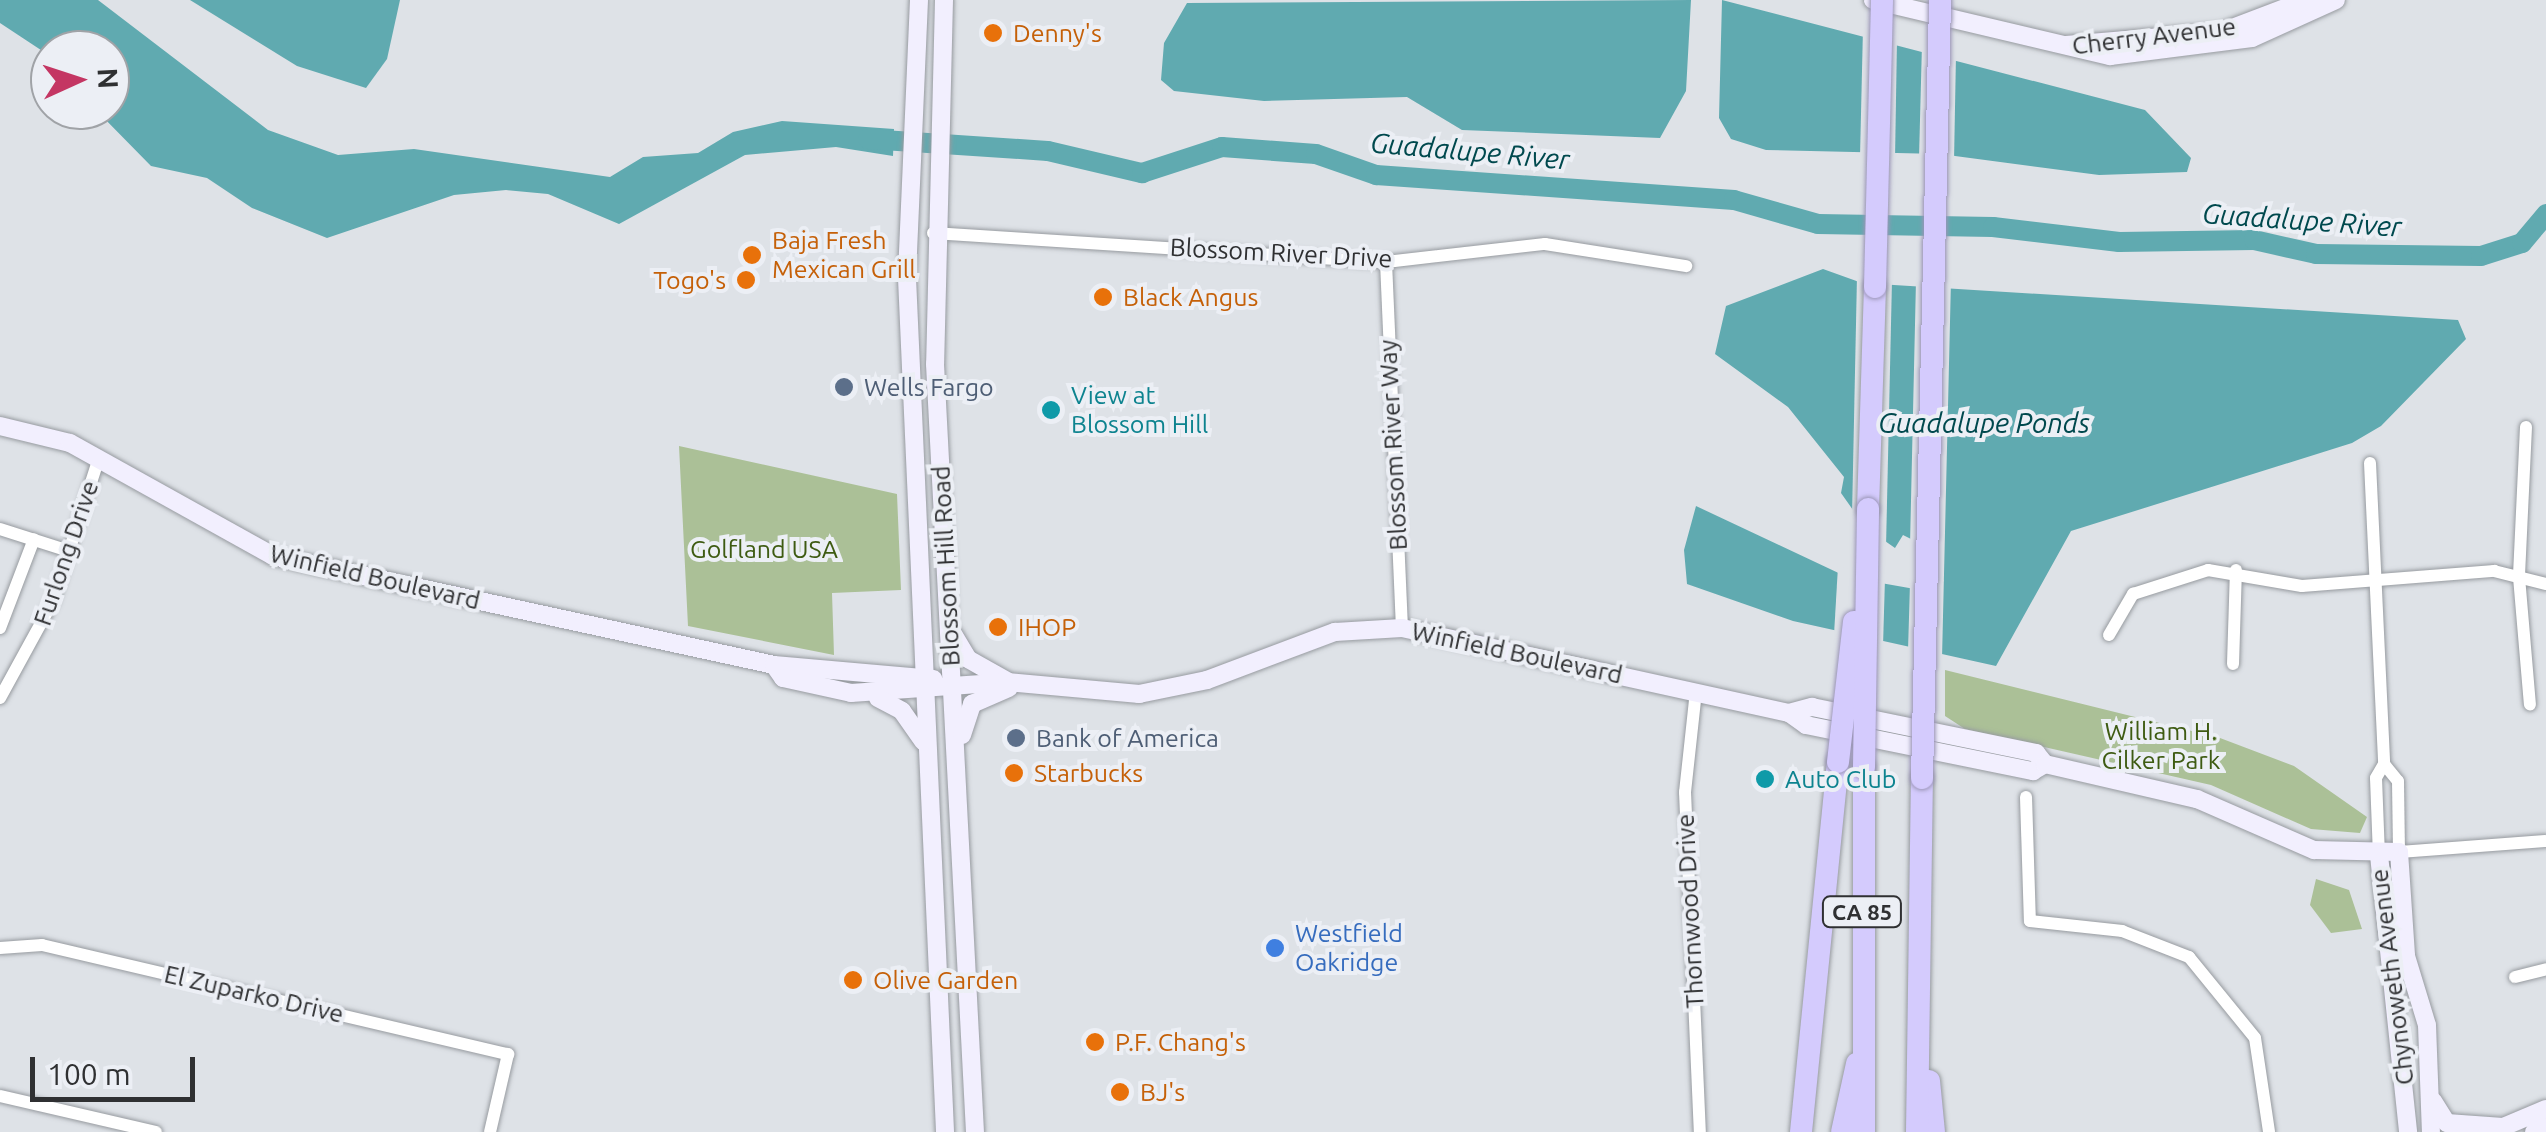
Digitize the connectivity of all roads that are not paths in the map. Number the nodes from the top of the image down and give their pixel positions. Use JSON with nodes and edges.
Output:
{"nodes":[{"id":1,"x":919,"y":0,"type":"edge"},
{"id":2,"x":944,"y":0,"type":"edge"},
{"id":3,"x":1872,"y":0,"type":"edge"},
{"id":4,"x":1882,"y":0,"type":"edge"},
{"id":5,"x":1940,"y":0,"type":"edge"},
{"id":6,"x":2306,"y":0,"type":"edge"},
{"id":7,"x":2336,"y":0,"type":"edge"},
{"id":8,"x":2056,"y":48,"type":"junction"},
{"id":9,"x":909,"y":196,"type":"junction"},
{"id":10,"x":933,"y":233,"type":"junction"},
{"id":11,"x":1386,"y":262,"type":"junction"},
{"id":12,"x":1686,"y":266,"type":"dead end"},
{"id":13,"x":910,"y":343,"type":"junction"},
{"id":14,"x":935,"y":364,"type":"junction"},
{"id":15,"x":0,"y":426,"type":"edge"},
{"id":16,"x":2526,"y":427,"type":"dead end"},
{"id":17,"x":99,"y":458,"type":"junction"},
{"id":18,"x":2370,"y":462,"type":"dead end"},
{"id":19,"x":1868,"y":509,"type":"junction"},
{"id":20,"x":0,"y":529,"type":"edge"},
{"id":21,"x":34,"y":538,"type":"junction"},
{"id":22,"x":66,"y":550,"type":"junction"},
{"id":23,"x":2236,"y":570,"type":"junction"},
{"id":24,"x":2520,"y":577,"type":"junction"},
{"id":25,"x":2546,"y":584,"type":"edge"},
{"id":26,"x":2376,"y":586,"type":"junction"},
{"id":27,"x":0,"y":628,"type":"edge"},
{"id":28,"x":1402,"y":628,"type":"junction"},
{"id":29,"x":951,"y":630,"type":"junction"},
{"id":30,"x":2109,"y":636,"type":"dead end"},
{"id":31,"x":2233,"y":664,"type":"dead end"},
{"id":32,"x":774,"y":665,"type":"junction"},
{"id":33,"x":1016,"y":682,"type":"junction"},
{"id":34,"x":924,"y":685,"type":"junction"},
{"id":35,"x":952,"y":685,"type":"junction"},
{"id":36,"x":1696,"y":691,"type":"junction"},
{"id":37,"x":868,"y":694,"type":"junction"},
{"id":38,"x":0,"y":698,"type":"edge"},
{"id":39,"x":2530,"y":705,"type":"dead end"},
{"id":40,"x":926,"y":745,"type":"junction"},
{"id":41,"x":956,"y":760,"type":"junction"},
{"id":42,"x":2384,"y":764,"type":"junction"},
{"id":43,"x":2026,"y":797,"type":"dead end"},
{"id":44,"x":2546,"y":841,"type":"edge"},
{"id":45,"x":2398,"y":852,"type":"junction"},
{"id":46,"x":2378,"y":855,"type":"junction"},
{"id":47,"x":0,"y":948,"type":"edge"},
{"id":48,"x":2546,"y":969,"type":"edge"},
{"id":49,"x":2515,"y":977,"type":"dead end"},
{"id":50,"x":1922,"y":1053,"type":"junction"},
{"id":51,"x":1860,"y":1056,"type":"junction"},
{"id":52,"x":2428,"y":1079,"type":"junction"},
{"id":53,"x":0,"y":1096,"type":"edge"},
{"id":54,"x":2546,"y":1109,"type":"edge"},
{"id":55,"x":2546,"y":1128,"type":"edge"},
{"id":56,"x":1801,"y":1129,"type":"edge"},
{"id":57,"x":2497,"y":1130,"type":"edge"},
{"id":58,"x":156,"y":1132,"type":"edge"},
{"id":59,"x":490,"y":1132,"type":"edge"},
{"id":60,"x":944,"y":1132,"type":"edge"},
{"id":61,"x":975,"y":1132,"type":"edge"},
{"id":62,"x":1700,"y":1132,"type":"edge"},
{"id":63,"x":1842,"y":1132,"type":"edge"},
{"id":64,"x":1864,"y":1132,"type":"edge"},
{"id":65,"x":1917,"y":1132,"type":"edge"},
{"id":66,"x":1934,"y":1132,"type":"edge"},
{"id":67,"x":2269,"y":1132,"type":"edge"},
{"id":68,"x":2408,"y":1132,"type":"edge"},
{"id":69,"x":2431,"y":1132,"type":"edge"},
{"id":70,"x":2534,"y":1132,"type":"edge"}],
"edges":[{"from":1,"to":9,"type":"street","name":"Blossom Hill Road"},
{"from":2,"to":10,"type":"street","name":"Blossom Hill Road"},
{"from":3,"to":8,"type":"street","name":"Cherry Avenue"},
{"from":4,"to":19,"type":"highway","number":"CA 85","bridge":true},
{"from":5,"to":50,"type":"highway","number":"CA 85","bridge":true},
{"from":6,"to":8,"type":"street","name":"Cherry Avenue"},
{"from":7,"to":8,"type":"street","name":"Cherry Avenue"},
{"from":9,"to":10,"type":"street"},
{"from":9,"to":13,"type":"street","name":"Blossom Hill Road"},
{"from":10,"to":11,"type":"street","name":"Blossom River Drive"},
{"from":10,"to":14,"type":"street","name":"Blossom Hill Road"},
{"from":11,"to":12,"type":"street","name":"Blossom River Drive"},
{"from":11,"to":28,"type":"street","name":"Blossom River Way"},
{"from":13,"to":14,"type":"street"},
{"from":13,"to":34,"type":"street","name":"Blossom Hill Road"},
{"from":14,"to":29,"type":"street","name":"Blossom Hill Road"},
{"from":15,"to":17,"type":"street","name":"Winfield Boulevard"},
{"from":16,"to":24,"type":"street"},
{"from":17,"to":22,"type":"street","name":"Furlong Drive"},
{"from":17,"to":32,"type":"street","name":"Winfield Boulevard"},
{"from":18,"to":26,"type":"street","name":"Chynoweth Avenue"},
{"from":19,"to":51,"type":"highway","number":"CA 85","bridge":true},
{"from":19,"to":56,"type":"highway","bridge":true},
{"from":20,"to":21,"type":"street"},
{"from":21,"to":22,"type":"street"},
{"from":21,"to":27,"type":"street"},
{"from":22,"to":38,"type":"street","name":"Furlong Drive"},
{"from":23,"to":26,"type":"street"},
{"from":23,"to":30,"type":"street"},
{"from":23,"to":31,"type":"street"},
{"from":24,"to":25,"type":"street"},
{"from":24,"to":26,"type":"street"},
{"from":24,"to":39,"type":"street"},
{"from":26,"to":42,"type":"street","name":"Chynoweth Avenue"},
{"from":28,"to":33,"type":"street","name":"Winfield Boulevard"},
{"from":28,"to":36,"type":"street","name":"Winfield Boulevard"},
{"from":29,"to":33,"type":"street"},
{"from":29,"to":35,"type":"street","name":"Blossom Hill Road"},
{"from":32,"to":34,"type":"street","name":"Winfield Boulevard"},
{"from":32,"to":37,"type":"street","name":"Winfield Boulevard"},
{"from":33,"to":35,"type":"street","name":"Winfield Boulevard"},
{"from":33,"to":41,"type":"street"},
{"from":34,"to":35,"type":"street","name":"Winfield Boulevard"},
{"from":34,"to":37,"type":"street","name":"Winfield Boulevard"},
{"from":34,"to":40,"type":"street","name":"Blossom Hill Road"},
{"from":35,"to":41,"type":"street","name":"Blossom Hill Road"},
{"from":36,"to":46,"type":"street","name":"Winfield Boulevard"},
{"from":36,"to":62,"type":"street","name":"Thornwood Drive"},
{"from":37,"to":40,"type":"street"},
{"from":40,"to":60,"type":"street","name":"Blossom Hill Road"},
{"from":41,"to":61,"type":"street","name":"Blossom Hill Road"},
{"from":42,"to":45,"type":"street","name":"Chynoweth Avenue"},
{"from":42,"to":46,"type":"street","name":"Chynoweth Avenue"},
{"from":43,"to":67,"type":"street"},
{"from":44,"to":45,"type":"street"},
{"from":45,"to":46,"type":"street","name":"Winfield Boulevard"},
{"from":45,"to":52,"type":"street","name":"Chynoweth Avenue"},
{"from":46,"to":68,"type":"street","name":"Chynoweth Avenue"},
{"from":47,"to":59,"type":"street","name":"El Zuparko Drive"},
{"from":48,"to":49,"type":"street"},
{"from":50,"to":65,"type":"highway","number":"CA 85"},
{"from":50,"to":66,"type":"highway"},
{"from":51,"to":63,"type":"highway"},
{"from":51,"to":64,"type":"highway","number":"CA 85"},
{"from":52,"to":57,"type":"street"},
{"from":52,"to":69,"type":"street","name":"Chynoweth Avenue"},
{"from":53,"to":58,"type":"street"},
{"from":54,"to":57,"type":"street"},
{"from":55,"to":70,"type":"street"}]}
